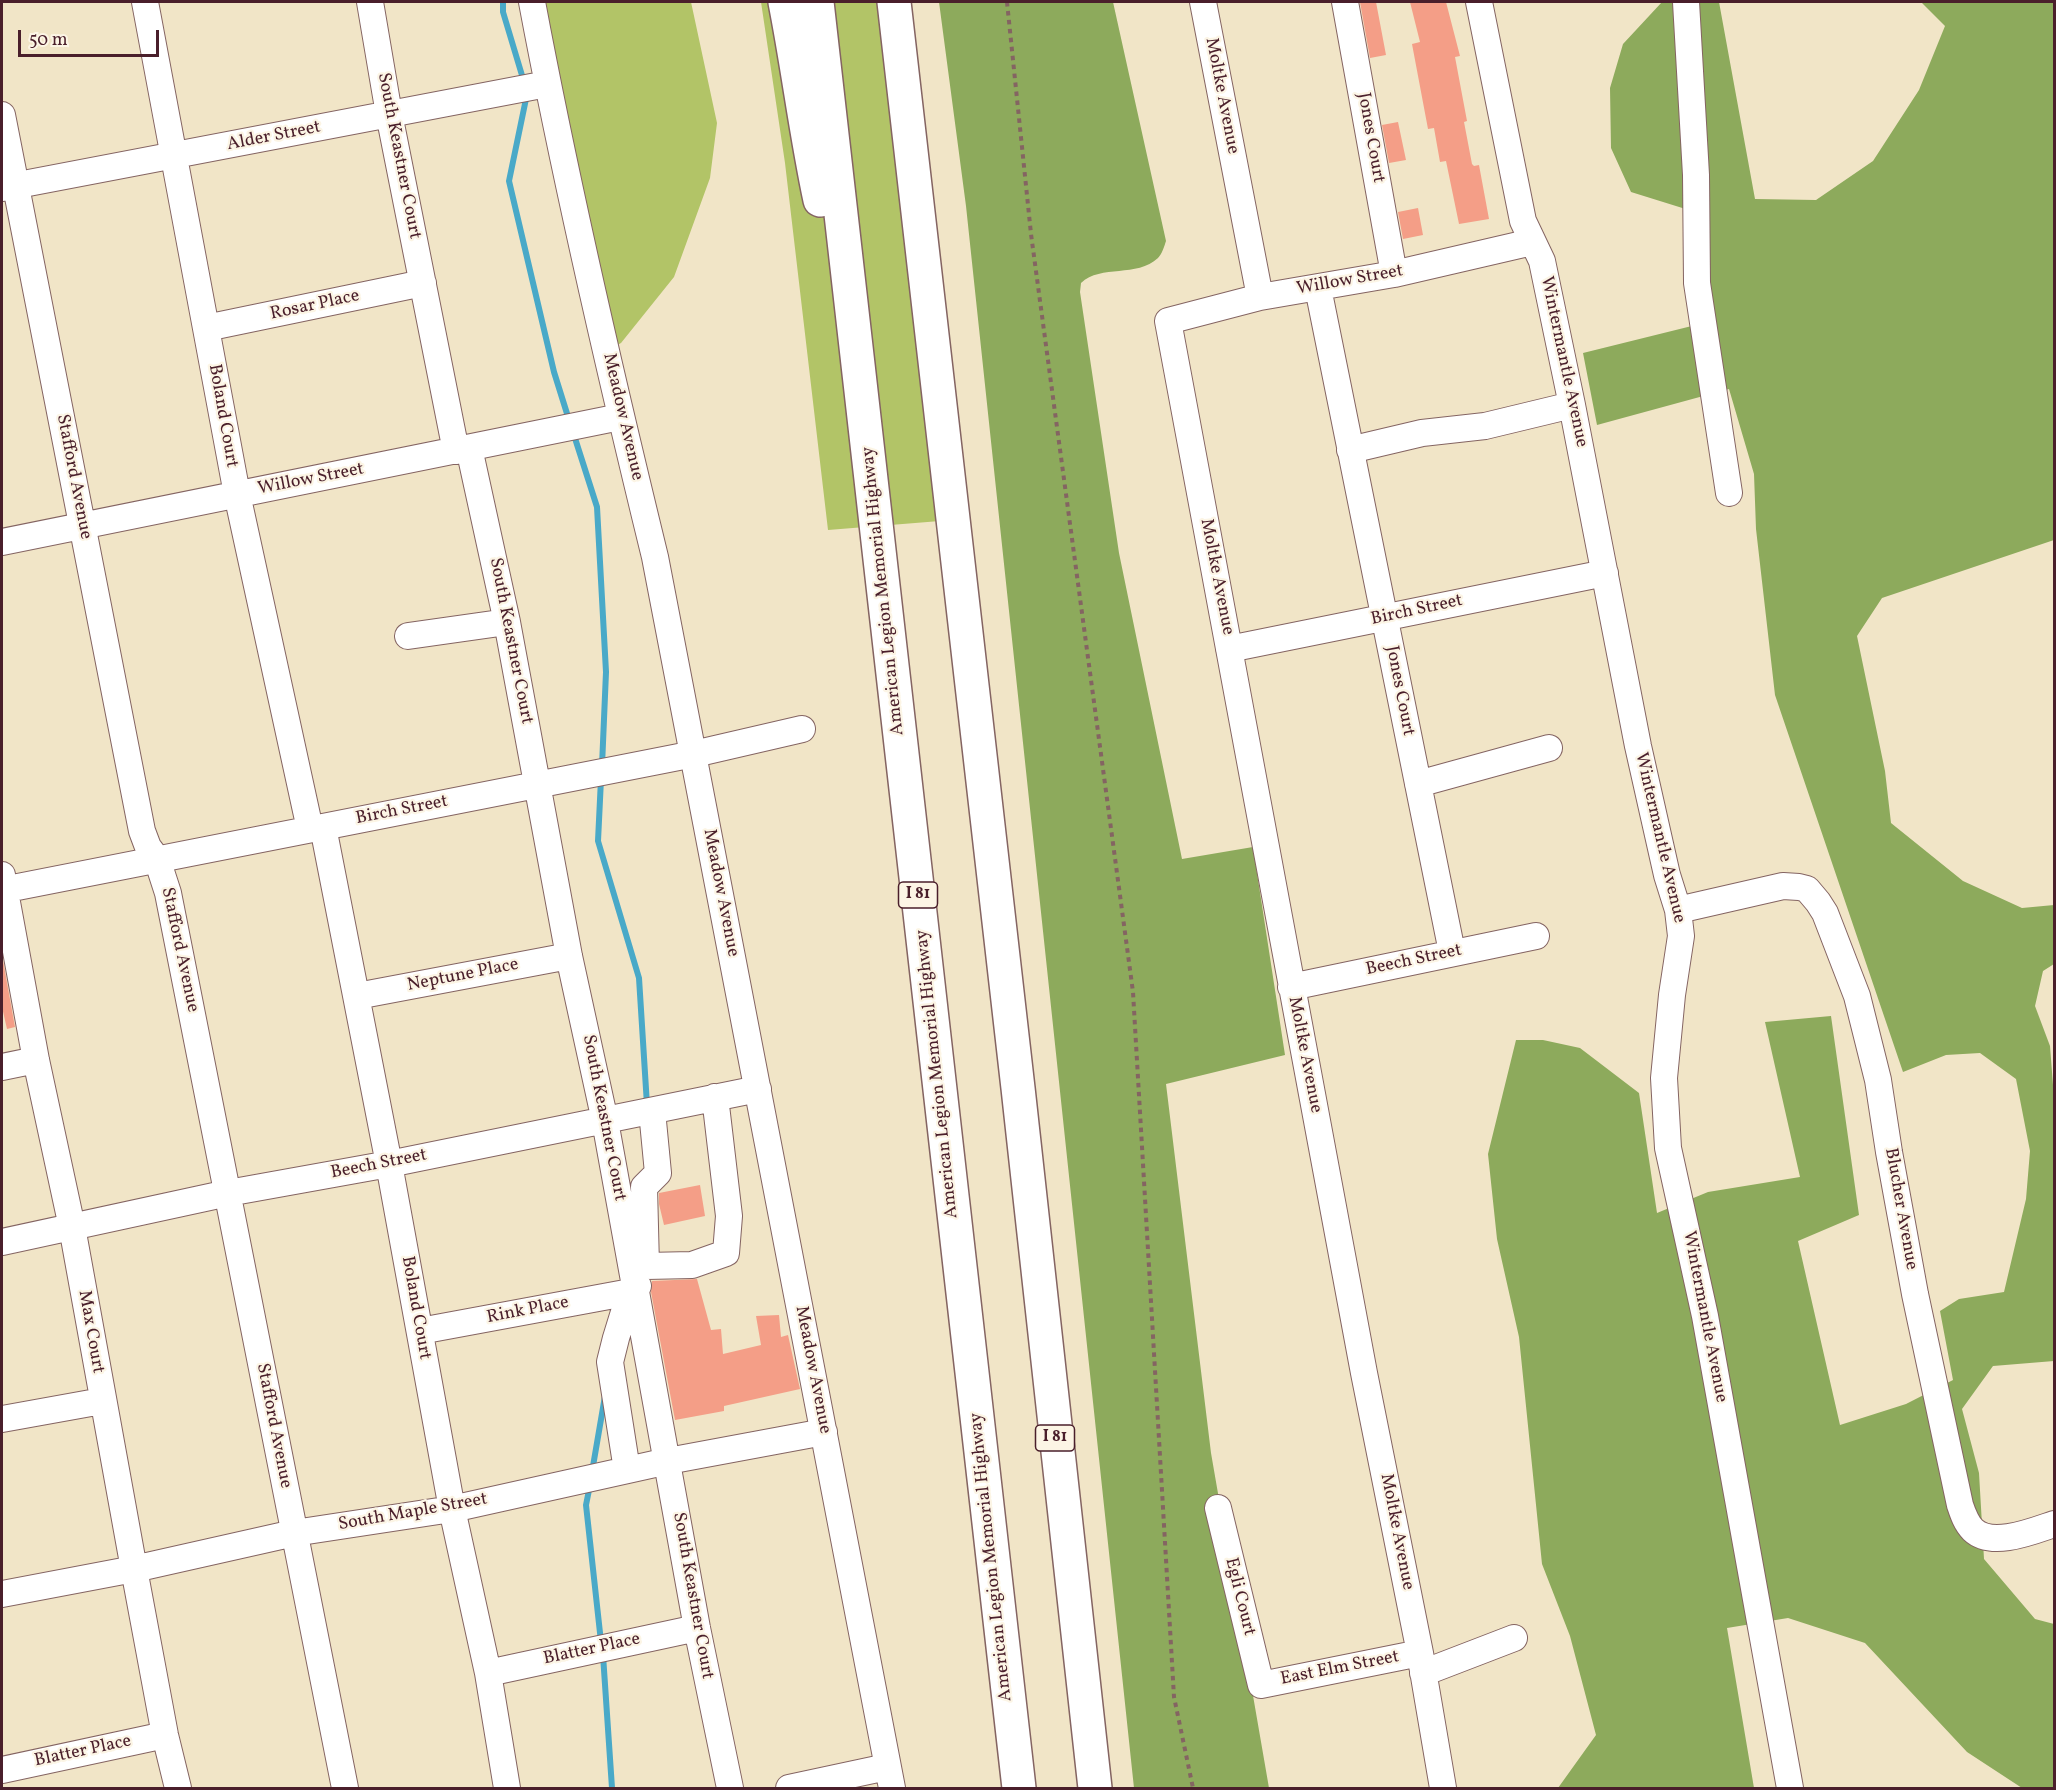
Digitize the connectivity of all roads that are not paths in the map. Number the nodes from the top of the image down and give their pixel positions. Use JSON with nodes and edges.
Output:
{"nodes":[{"id":1,"x":145,"y":2,"type":"edge"},
{"id":2,"x":370,"y":2,"type":"edge"},
{"id":3,"x":532,"y":2,"type":"edge"},
{"id":4,"x":784,"y":2,"type":"edge"},
{"id":5,"x":817,"y":2,"type":"edge"},
{"id":6,"x":894,"y":2,"type":"edge"},
{"id":7,"x":900,"y":2,"type":"edge"},
{"id":8,"x":1203,"y":2,"type":"edge"},
{"id":9,"x":1345,"y":2,"type":"edge"},
{"id":10,"x":1479,"y":2,"type":"edge"},
{"id":11,"x":1686,"y":2,"type":"edge"},
{"id":12,"x":898,"y":38,"type":"junction"},
{"id":13,"x":547,"y":84,"type":"junction"},
{"id":14,"x":389,"y":114,"type":"junction"},
{"id":15,"x":2,"y":115,"type":"edge"},
{"id":16,"x":172,"y":157,"type":"junction"},
{"id":17,"x":8,"y":186,"type":"edge"},
{"id":18,"x":1532,"y":242,"type":"junction"},
{"id":19,"x":1394,"y":274,"type":"junction"},
{"id":20,"x":423,"y":283,"type":"junction"},
{"id":21,"x":1318,"y":288,"type":"junction"},
{"id":22,"x":1260,"y":297,"type":"junction"},
{"id":23,"x":1168,"y":321,"type":"joint"},
{"id":24,"x":206,"y":328,"type":"junction"},
{"id":25,"x":858,"y":367,"type":"junction"},
{"id":26,"x":1572,"y":405,"type":"junction"},
{"id":27,"x":620,"y":417,"type":"junction"},
{"id":28,"x":463,"y":450,"type":"junction"},
{"id":29,"x":1350,"y":450,"type":"junction"},
{"id":30,"x":1729,"y":493,"type":"dead end"},
{"id":31,"x":237,"y":494,"type":"junction"},
{"id":32,"x":82,"y":525,"type":"junction"},
{"id":33,"x":2,"y":542,"type":"edge"},
{"id":34,"x":1605,"y":573,"type":"junction"},
{"id":35,"x":1385,"y":618,"type":"junction"},
{"id":36,"x":507,"y":621,"type":"junction"},
{"id":37,"x":408,"y":636,"type":"dead end"},
{"id":38,"x":1230,"y":649,"type":"junction"},
{"id":39,"x":802,"y":729,"type":"dead end"},
{"id":40,"x":1549,"y":748,"type":"dead end"},
{"id":41,"x":694,"y":754,"type":"junction"},
{"id":42,"x":1418,"y":784,"type":"junction"},
{"id":43,"x":539,"y":785,"type":"junction"},
{"id":44,"x":317,"y":828,"type":"junction"},
{"id":45,"x":157,"y":859,"type":"junction"},
{"id":46,"x":2,"y":885,"type":"edge"},
{"id":47,"x":1678,"y":910,"type":"junction"},
{"id":48,"x":1536,"y":936,"type":"dead end"},
{"id":49,"x":1452,"y":952,"type":"junction"},
{"id":50,"x":569,"y":956,"type":"junction"},
{"id":51,"x":1291,"y":987,"type":"junction"},
{"id":52,"x":357,"y":996,"type":"junction"},
{"id":53,"x":36,"y":1060,"type":"junction"},
{"id":54,"x":2,"y":1067,"type":"edge"},
{"id":55,"x":758,"y":1089,"type":"junction"},
{"id":56,"x":715,"y":1098,"type":"junction"},
{"id":57,"x":652,"y":1111,"type":"junction"},
{"id":58,"x":605,"y":1121,"type":"junction"},
{"id":59,"x":389,"y":1164,"type":"junction"},
{"id":60,"x":228,"y":1193,"type":"junction"},
{"id":61,"x":72,"y":1227,"type":"junction"},
{"id":62,"x":2,"y":1242,"type":"edge"},
{"id":63,"x":646,"y":1266,"type":"junction"},
{"id":64,"x":636,"y":1290,"type":"junction"},
{"id":65,"x":420,"y":1331,"type":"junction"},
{"id":66,"x":102,"y":1401,"type":"junction"},
{"id":67,"x":2,"y":1419,"type":"edge"},
{"id":68,"x":824,"y":1432,"type":"junction"},
{"id":69,"x":668,"y":1461,"type":"junction"},
{"id":70,"x":627,"y":1470,"type":"junction"},
{"id":71,"x":1218,"y":1508,"type":"dead end"},
{"id":72,"x":452,"y":1509,"type":"junction"},
{"id":73,"x":2055,"y":1524,"type":"edge"},
{"id":74,"x":294,"y":1533,"type":"junction"},
{"id":75,"x":134,"y":1569,"type":"junction"},
{"id":76,"x":2,"y":1594,"type":"edge"},
{"id":77,"x":697,"y":1628,"type":"junction"},
{"id":78,"x":1514,"y":1638,"type":"dead end"},
{"id":79,"x":1421,"y":1663,"type":"junction"},
{"id":80,"x":488,"y":1673,"type":"junction"},
{"id":81,"x":1261,"y":1685,"type":"joint"},
{"id":82,"x":165,"y":1735,"type":"junction"},
{"id":83,"x":2,"y":1770,"type":"edge"},
{"id":84,"x":890,"y":1778,"type":"edge"},
{"id":85,"x":178,"y":1788,"type":"edge"},
{"id":86,"x":345,"y":1788,"type":"edge"},
{"id":87,"x":507,"y":1788,"type":"edge"},
{"id":88,"x":730,"y":1788,"type":"edge"},
{"id":89,"x":789,"y":1788,"type":"edge"},
{"id":90,"x":1019,"y":1788,"type":"edge"},
{"id":91,"x":1095,"y":1788,"type":"edge"},
{"id":92,"x":1443,"y":1788,"type":"edge"},
{"id":93,"x":1790,"y":1788,"type":"edge"}],
"edges":[{"from":1,"to":16,"type":"street","name":"Boland Court"},
{"from":2,"to":14,"type":"street","name":"South Keastner Court"},
{"from":3,"to":13,"type":"street","name":"Meadow Avenue"},
{"from":4,"to":25,"type":"highway"},
{"from":5,"to":25,"type":"highway","name":"American Legion Memorial Highway","number":"I 81"},
{"from":6,"to":12,"type":"highway","number":"I 81"},
{"from":7,"to":12,"type":"highway"},
{"from":8,"to":22,"type":"street","name":"Moltke Avenue"},
{"from":9,"to":19,"type":"street","name":"Jones Court"},
{"from":10,"to":18,"type":"street","name":"Wintermantle Avenue"},
{"from":11,"to":30,"type":"street"},
{"from":12,"to":91,"type":"highway","number":"I 81"},
{"from":13,"to":14,"type":"street","name":"Alder Street"},
{"from":13,"to":27,"type":"street","name":"Meadow Avenue"},
{"from":14,"to":16,"type":"street","name":"Alder Street"},
{"from":14,"to":20,"type":"street","name":"South Keastner Court"},
{"from":15,"to":17,"type":"street","name":"Stafford Avenue"},
{"from":16,"to":17,"type":"street","name":"Alder Street"},
{"from":16,"to":24,"type":"street","name":"Boland Court"},
{"from":17,"to":32,"type":"street","name":"Stafford Avenue"},
{"from":18,"to":19,"type":"street","name":"Willow Street"},
{"from":18,"to":26,"type":"street","name":"Wintermantle Avenue"},
{"from":19,"to":21,"type":"street","name":"Willow Street"},
{"from":20,"to":24,"type":"street","name":"Rosar Place"},
{"from":20,"to":28,"type":"street","name":"South Keastner Court"},
{"from":21,"to":22,"type":"street","name":"Willow Street"},
{"from":21,"to":29,"type":"street","name":"Jones Court"},
{"from":22,"to":23,"type":"street","name":"Willow Street"},
{"from":23,"to":38,"type":"street","name":"Moltke Avenue"},
{"from":24,"to":31,"type":"street","name":"Boland Court"},
{"from":25,"to":90,"type":"highway","name":"American Legion Memorial Highway","number":"I 81"},
{"from":26,"to":29,"type":"street"},
{"from":26,"to":34,"type":"street","name":"Wintermantle Avenue"},
{"from":27,"to":28,"type":"street","name":"Willow Street"},
{"from":27,"to":41,"type":"street","name":"Meadow Avenue"},
{"from":28,"to":31,"type":"street","name":"Willow Street"},
{"from":28,"to":36,"type":"street","name":"South Keastner Court"},
{"from":29,"to":35,"type":"street","name":"Jones Court"},
{"from":31,"to":32,"type":"street","name":"Willow Street"},
{"from":31,"to":44,"type":"street","name":"Boland Court"},
{"from":32,"to":33,"type":"street","name":"Willow Street"},
{"from":32,"to":45,"type":"street","name":"Stafford Avenue"},
{"from":34,"to":35,"type":"street","name":"Birch Street"},
{"from":34,"to":47,"type":"street","name":"Wintermantle Avenue"},
{"from":35,"to":38,"type":"street","name":"Birch Street"},
{"from":35,"to":42,"type":"street","name":"Jones Court"},
{"from":36,"to":37,"type":"street"},
{"from":36,"to":43,"type":"street","name":"South Keastner Court"},
{"from":38,"to":51,"type":"street","name":"Moltke Avenue"},
{"from":39,"to":41,"type":"street","name":"Birch Street"},
{"from":40,"to":42,"type":"street"},
{"from":41,"to":43,"type":"street","name":"Birch Street"},
{"from":41,"to":55,"type":"street","name":"Meadow Avenue"},
{"from":42,"to":49,"type":"street","name":"Jones Court"},
{"from":43,"to":44,"type":"street","name":"Birch Street"},
{"from":43,"to":50,"type":"street","name":"South Keastner Court"},
{"from":44,"to":45,"type":"street","name":"Birch Street"},
{"from":44,"to":52,"type":"street","name":"Boland Court"},
{"from":45,"to":46,"type":"street","name":"Birch Street"},
{"from":45,"to":60,"type":"street","name":"Stafford Avenue"},
{"from":46,"to":53,"type":"street","name":"Max Court"},
{"from":47,"to":73,"type":"street","name":"Blucher Avenue"},
{"from":47,"to":93,"type":"street","name":"Wintermantle Avenue"},
{"from":48,"to":49,"type":"street","name":"Beech Street"},
{"from":49,"to":51,"type":"street","name":"Beech Street"},
{"from":50,"to":52,"type":"street","name":"Neptune Place"},
{"from":50,"to":58,"type":"street","name":"South Keastner Court"},
{"from":51,"to":79,"type":"street","name":"Moltke Avenue"},
{"from":52,"to":59,"type":"street","name":"Boland Court"},
{"from":53,"to":54,"type":"street"},
{"from":53,"to":61,"type":"street","name":"Max Court"},
{"from":55,"to":56,"type":"street","name":"Beech Street"},
{"from":55,"to":68,"type":"street","name":"Meadow Avenue"},
{"from":56,"to":57,"type":"street","name":"Beech Street"},
{"from":56,"to":63,"type":"street"},
{"from":57,"to":58,"type":"street","name":"Beech Street"},
{"from":57,"to":63,"type":"street"},
{"from":58,"to":59,"type":"street","name":"Beech Street"},
{"from":58,"to":64,"type":"street","name":"South Keastner Court"},
{"from":59,"to":60,"type":"street","name":"Beech Street"},
{"from":59,"to":65,"type":"street","name":"Boland Court"},
{"from":60,"to":61,"type":"street","name":"Beech Street"},
{"from":60,"to":74,"type":"street","name":"Stafford Avenue"},
{"from":61,"to":62,"type":"street","name":"Beech Street"},
{"from":61,"to":66,"type":"street","name":"Max Court"},
{"from":63,"to":64,"type":"street"},
{"from":64,"to":65,"type":"street","name":"Rink Place"},
{"from":64,"to":69,"type":"street","name":"South Keastner Court"},
{"from":64,"to":70,"type":"street"},
{"from":65,"to":72,"type":"street","name":"Boland Court"},
{"from":66,"to":67,"type":"street"},
{"from":66,"to":75,"type":"street","name":"Max Court"},
{"from":68,"to":69,"type":"street","name":"South Maple Street"},
{"from":68,"to":84,"type":"street","name":"Meadow Avenue"},
{"from":69,"to":70,"type":"street","name":"South Maple Street"},
{"from":69,"to":77,"type":"street","name":"South Keastner Court"},
{"from":70,"to":72,"type":"street","name":"South Maple Street"},
{"from":71,"to":81,"type":"street","name":"Egli Court"},
{"from":72,"to":74,"type":"street","name":"South Maple Street"},
{"from":72,"to":80,"type":"street","name":"Boland Court"},
{"from":74,"to":75,"type":"street","name":"South Maple Street"},
{"from":74,"to":86,"type":"street","name":"Stafford Avenue"},
{"from":75,"to":76,"type":"street","name":"South Maple Street"},
{"from":75,"to":82,"type":"street","name":"Max Court"},
{"from":77,"to":80,"type":"street","name":"Blatter Place"},
{"from":77,"to":88,"type":"street","name":"South Keastner Court"},
{"from":78,"to":79,"type":"street","name":"East Elm Street"},
{"from":79,"to":81,"type":"street","name":"East Elm Street"},
{"from":79,"to":92,"type":"street","name":"Moltke Avenue"},
{"from":80,"to":87,"type":"street","name":"Boland Court"},
{"from":82,"to":83,"type":"street","name":"Blatter Place"},
{"from":82,"to":85,"type":"street","name":"Max Court"},
{"from":84,"to":89,"type":"street"}]}
